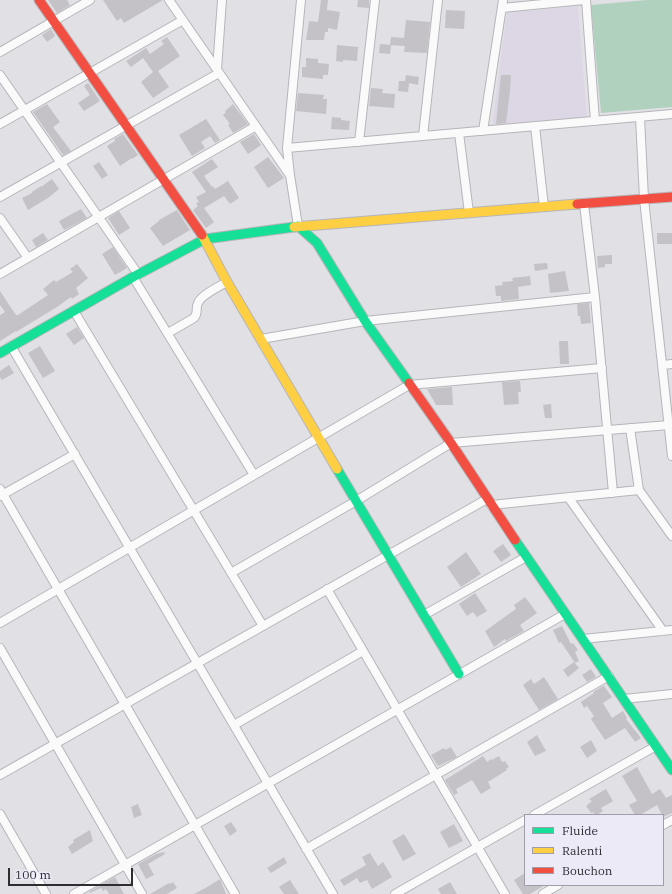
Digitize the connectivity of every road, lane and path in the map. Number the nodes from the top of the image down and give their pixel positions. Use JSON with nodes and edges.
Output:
{"nodes":[{"id":1,"x":39,"y":0,"type":"edge"},
{"id":2,"x":90,"y":0,"type":"edge"},
{"id":3,"x":169,"y":0,"type":"edge"},
{"id":4,"x":222,"y":0,"type":"edge"},
{"id":5,"x":301,"y":0,"type":"edge"},
{"id":6,"x":375,"y":0,"type":"edge"},
{"id":7,"x":438,"y":0,"type":"edge"},
{"id":8,"x":585,"y":0,"type":"edge"},
{"id":9,"x":503,"y":4,"type":"edge"},
{"id":10,"x":183,"y":20,"type":"junction"},
{"id":11,"x":53,"y":21,"type":"junction"},
{"id":12,"x":0,"y":52,"type":"edge"},
{"id":13,"x":218,"y":71,"type":"junction"},
{"id":14,"x":90,"y":73,"type":"junction"},
{"id":15,"x":0,"y":75,"type":"edge"},
{"id":16,"x":25,"y":110,"type":"junction"},
{"id":17,"x":672,"y":114,"type":"edge"},
{"id":18,"x":640,"y":117,"type":"junction"},
{"id":19,"x":595,"y":121,"type":"junction"},
{"id":20,"x":0,"y":124,"type":"edge"},
{"id":21,"x":126,"y":126,"type":"junction"},
{"id":22,"x":256,"y":126,"type":"junction"},
{"id":23,"x":535,"y":126,"type":"junction"},
{"id":24,"x":483,"y":131,"type":"junction"},
{"id":25,"x":459,"y":133,"type":"junction"},
{"id":26,"x":423,"y":136,"type":"junction"},
{"id":27,"x":359,"y":142,"type":"junction"},
{"id":28,"x":288,"y":148,"type":"junction"},
{"id":29,"x":61,"y":162,"type":"junction"},
{"id":30,"x":290,"y":175,"type":"junction"},
{"id":31,"x":163,"y":180,"type":"junction"},
{"id":32,"x":0,"y":197,"type":"edge"},
{"id":33,"x":672,"y":197,"type":"edge"},
{"id":34,"x":644,"y":199,"type":"junction"},
{"id":35,"x":584,"y":204,"type":"junction"},
{"id":36,"x":544,"y":207,"type":"junction"},
{"id":37,"x":469,"y":213,"type":"junction"},
{"id":38,"x":98,"y":217,"type":"junction"},
{"id":39,"x":0,"y":218,"type":"edge"},
{"id":40,"x":298,"y":226,"type":"junction"},
{"id":41,"x":205,"y":239,"type":"junction"},
{"id":42,"x":28,"y":258,"type":"junction"},
{"id":43,"x":0,"y":274,"type":"edge"},
{"id":44,"x":136,"y":275,"type":"junction"},
{"id":45,"x":227,"y":282,"type":"junction"},
{"id":46,"x":595,"y":297,"type":"junction"},
{"id":47,"x":74,"y":310,"type":"junction"},
{"id":48,"x":365,"y":322,"type":"junction"},
{"id":49,"x":168,"y":333,"type":"junction"},
{"id":50,"x":261,"y":339,"type":"junction"},
{"id":51,"x":12,"y":346,"type":"junction"},
{"id":52,"x":1,"y":351,"type":"edge"},
{"id":53,"x":672,"y":364,"type":"edge"},
{"id":54,"x":663,"y":365,"type":"junction"},
{"id":55,"x":602,"y":368,"type":"junction"},
{"id":56,"x":409,"y":385,"type":"junction"},
{"id":57,"x":669,"y":425,"type":"junction"},
{"id":58,"x":630,"y":428,"type":"junction"},
{"id":59,"x":607,"y":430,"type":"junction"},
{"id":60,"x":319,"y":437,"type":"junction"},
{"id":61,"x":451,"y":443,"type":"junction"},
{"id":62,"x":75,"y":454,"type":"junction"},
{"id":63,"x":672,"y":456,"type":"edge"},
{"id":64,"x":254,"y":475,"type":"junction"},
{"id":65,"x":639,"y":490,"type":"junction"},
{"id":66,"x":1,"y":493,"type":"edge"},
{"id":67,"x":613,"y":493,"type":"junction"},
{"id":68,"x":568,"y":497,"type":"junction"},
{"id":69,"x":356,"y":501,"type":"junction"},
{"id":70,"x":489,"y":502,"type":"junction"},
{"id":71,"x":194,"y":510,"type":"junction"},
{"id":72,"x":672,"y":536,"type":"edge"},
{"id":73,"x":130,"y":547,"type":"junction"},
{"id":74,"x":388,"y":555,"type":"junction"},
{"id":75,"x":526,"y":557,"type":"junction"},
{"id":76,"x":231,"y":573,"type":"junction"},
{"id":77,"x":58,"y":589,"type":"junction"},
{"id":78,"x":327,"y":589,"type":"junction"},
{"id":79,"x":565,"y":614,"type":"junction"},
{"id":80,"x":424,"y":615,"type":"junction"},
{"id":81,"x":0,"y":623,"type":"edge"},
{"id":82,"x":263,"y":626,"type":"junction"},
{"id":83,"x":672,"y":630,"type":"edge"},
{"id":84,"x":663,"y":631,"type":"junction"},
{"id":85,"x":583,"y":639,"type":"junction"},
{"id":86,"x":0,"y":648,"type":"edge"},
{"id":87,"x":363,"y":650,"type":"junction"},
{"id":88,"x":197,"y":663,"type":"junction"},
{"id":89,"x":459,"y":674,"type":"junction"},
{"id":90,"x":609,"y":676,"type":"junction"},
{"id":91,"x":672,"y":694,"type":"edge"},
{"id":92,"x":624,"y":699,"type":"junction"},
{"id":93,"x":125,"y":704,"type":"junction"},
{"id":94,"x":397,"y":709,"type":"junction"},
{"id":95,"x":234,"y":725,"type":"junction"},
{"id":96,"x":55,"y":744,"type":"junction"},
{"id":97,"x":656,"y":746,"type":"junction"},
{"id":98,"x":671,"y":768,"type":"edge"},
{"id":99,"x":0,"y":775,"type":"edge"},
{"id":100,"x":436,"y":775,"type":"junction"},
{"id":101,"x":268,"y":783,"type":"junction"},
{"id":102,"x":0,"y":814,"type":"edge"},
{"id":103,"x":536,"y":814,"type":"edge"},
{"id":104,"x":524,"y":821,"type":"edge"},
{"id":105,"x":195,"y":825,"type":"junction"},
{"id":106,"x":478,"y":847,"type":"junction"},
{"id":107,"x":306,"y":849,"type":"junction"},
{"id":108,"x":125,"y":865,"type":"junction"},
{"id":109,"x":556,"y":886,"type":"edge"},
{"id":110,"x":46,"y":894,"type":"edge"},
{"id":111,"x":74,"y":894,"type":"edge"},
{"id":112,"x":142,"y":894,"type":"edge"},
{"id":113,"x":235,"y":894,"type":"edge"},
{"id":114,"x":333,"y":894,"type":"edge"},
{"id":115,"x":395,"y":894,"type":"edge"},
{"id":116,"x":505,"y":894,"type":"edge"},
{"id":117,"x":543,"y":894,"type":"edge"}],
"edges":[{"from":1,"to":11,"type":"street"},
{"from":2,"to":11,"type":"street"},
{"from":3,"to":10,"type":"street"},
{"from":4,"to":13,"type":"street"},
{"from":5,"to":28,"type":"street"},
{"from":6,"to":27,"type":"street"},
{"from":7,"to":26,"type":"street"},
{"from":8,"to":9,"type":"street"},
{"from":8,"to":19,"type":"street"},
{"from":9,"to":24,"type":"street"},
{"from":10,"to":13,"type":"street"},
{"from":10,"to":14,"type":"street"},
{"from":11,"to":12,"type":"street"},
{"from":11,"to":14,"type":"street"},
{"from":13,"to":21,"type":"street"},
{"from":13,"to":22,"type":"street"},
{"from":14,"to":16,"type":"street"},
{"from":14,"to":21,"type":"street"},
{"from":15,"to":16,"type":"street"},
{"from":16,"to":20,"type":"street"},
{"from":16,"to":29,"type":"street"},
{"from":17,"to":18,"type":"street"},
{"from":18,"to":19,"type":"street"},
{"from":18,"to":34,"type":"street"},
{"from":19,"to":23,"type":"street"},
{"from":21,"to":29,"type":"street"},
{"from":21,"to":31,"type":"street"},
{"from":22,"to":30,"type":"street"},
{"from":22,"to":31,"type":"street"},
{"from":23,"to":24,"type":"street"},
{"from":23,"to":36,"type":"street"},
{"from":24,"to":25,"type":"street"},
{"from":25,"to":26,"type":"street"},
{"from":25,"to":37,"type":"street"},
{"from":26,"to":27,"type":"street"},
{"from":27,"to":28,"type":"street"},
{"from":28,"to":30,"type":"street"},
{"from":29,"to":32,"type":"street"},
{"from":29,"to":38,"type":"street"},
{"from":30,"to":40,"type":"street"},
{"from":31,"to":38,"type":"street"},
{"from":31,"to":41,"type":"street"},
{"from":33,"to":34,"type":"street"},
{"from":34,"to":35,"type":"street"},
{"from":34,"to":54,"type":"street"},
{"from":35,"to":36,"type":"street"},
{"from":35,"to":46,"type":"street"},
{"from":36,"to":37,"type":"street"},
{"from":37,"to":40,"type":"street"},
{"from":38,"to":42,"type":"street"},
{"from":38,"to":44,"type":"street"},
{"from":39,"to":42,"type":"street"},
{"from":40,"to":41,"type":"street"},
{"from":40,"to":48,"type":"street"},
{"from":41,"to":44,"type":"street"},
{"from":41,"to":45,"type":"street"},
{"from":42,"to":43,"type":"street"},
{"from":44,"to":47,"type":"street"},
{"from":44,"to":49,"type":"street"},
{"from":45,"to":49,"type":"street"},
{"from":45,"to":50,"type":"street"},
{"from":46,"to":48,"type":"street"},
{"from":46,"to":55,"type":"street"},
{"from":47,"to":51,"type":"street"},
{"from":47,"to":71,"type":"street"},
{"from":48,"to":50,"type":"street"},
{"from":48,"to":56,"type":"street"},
{"from":49,"to":64,"type":"street"},
{"from":50,"to":60,"type":"street"},
{"from":51,"to":52,"type":"street"},
{"from":51,"to":62,"type":"street"},
{"from":53,"to":54,"type":"street"},
{"from":54,"to":57,"type":"street"},
{"from":55,"to":56,"type":"street"},
{"from":55,"to":59,"type":"street"},
{"from":56,"to":60,"type":"street"},
{"from":56,"to":61,"type":"street"},
{"from":57,"to":58,"type":"street"},
{"from":57,"to":63,"type":"street"},
{"from":58,"to":59,"type":"street"},
{"from":58,"to":65,"type":"street"},
{"from":59,"to":61,"type":"street"},
{"from":59,"to":67,"type":"street"},
{"from":60,"to":64,"type":"street"},
{"from":60,"to":69,"type":"street"},
{"from":61,"to":69,"type":"street"},
{"from":61,"to":70,"type":"street"},
{"from":62,"to":66,"type":"street"},
{"from":62,"to":73,"type":"street"},
{"from":64,"to":71,"type":"street"},
{"from":65,"to":67,"type":"street"},
{"from":65,"to":72,"type":"street"},
{"from":66,"to":77,"type":"street"},
{"from":67,"to":68,"type":"street"},
{"from":68,"to":70,"type":"street"},
{"from":68,"to":84,"type":"street"},
{"from":69,"to":74,"type":"street"},
{"from":69,"to":76,"type":"street"},
{"from":70,"to":74,"type":"street"},
{"from":70,"to":75,"type":"street"},
{"from":71,"to":73,"type":"street"},
{"from":71,"to":76,"type":"street"},
{"from":73,"to":77,"type":"street"},
{"from":73,"to":88,"type":"street"},
{"from":74,"to":78,"type":"street"},
{"from":74,"to":80,"type":"street"},
{"from":75,"to":79,"type":"street"},
{"from":75,"to":80,"type":"street"},
{"from":76,"to":82,"type":"street"},
{"from":77,"to":81,"type":"street"},
{"from":77,"to":93,"type":"street"},
{"from":78,"to":82,"type":"street"},
{"from":78,"to":87,"type":"street"},
{"from":79,"to":85,"type":"street"},
{"from":79,"to":89,"type":"street"},
{"from":80,"to":89,"type":"street"},
{"from":82,"to":88,"type":"street"},
{"from":83,"to":84,"type":"street"},
{"from":84,"to":85,"type":"street"},
{"from":85,"to":90,"type":"street"},
{"from":86,"to":96,"type":"street"},
{"from":87,"to":94,"type":"street"},
{"from":87,"to":95,"type":"street"},
{"from":88,"to":93,"type":"street"},
{"from":88,"to":95,"type":"street"},
{"from":89,"to":94,"type":"street"},
{"from":90,"to":92,"type":"street"},
{"from":90,"to":100,"type":"street"},
{"from":91,"to":92,"type":"street"},
{"from":92,"to":97,"type":"street"},
{"from":93,"to":96,"type":"street"},
{"from":93,"to":105,"type":"street"},
{"from":94,"to":100,"type":"street"},
{"from":94,"to":101,"type":"street"},
{"from":95,"to":101,"type":"street"},
{"from":96,"to":99,"type":"street"},
{"from":96,"to":108,"type":"street"},
{"from":97,"to":98,"type":"street"},
{"from":97,"to":103,"type":"street"},
{"from":100,"to":106,"type":"street"},
{"from":100,"to":107,"type":"street"},
{"from":101,"to":105,"type":"street"},
{"from":101,"to":107,"type":"street"},
{"from":102,"to":110,"type":"street"},
{"from":104,"to":106,"type":"street"},
{"from":105,"to":108,"type":"street"},
{"from":105,"to":113,"type":"street"},
{"from":106,"to":115,"type":"street"},
{"from":106,"to":116,"type":"street"},
{"from":107,"to":114,"type":"street"},
{"from":108,"to":111,"type":"street"},
{"from":108,"to":112,"type":"street"},
{"from":109,"to":117,"type":"street"}]}
